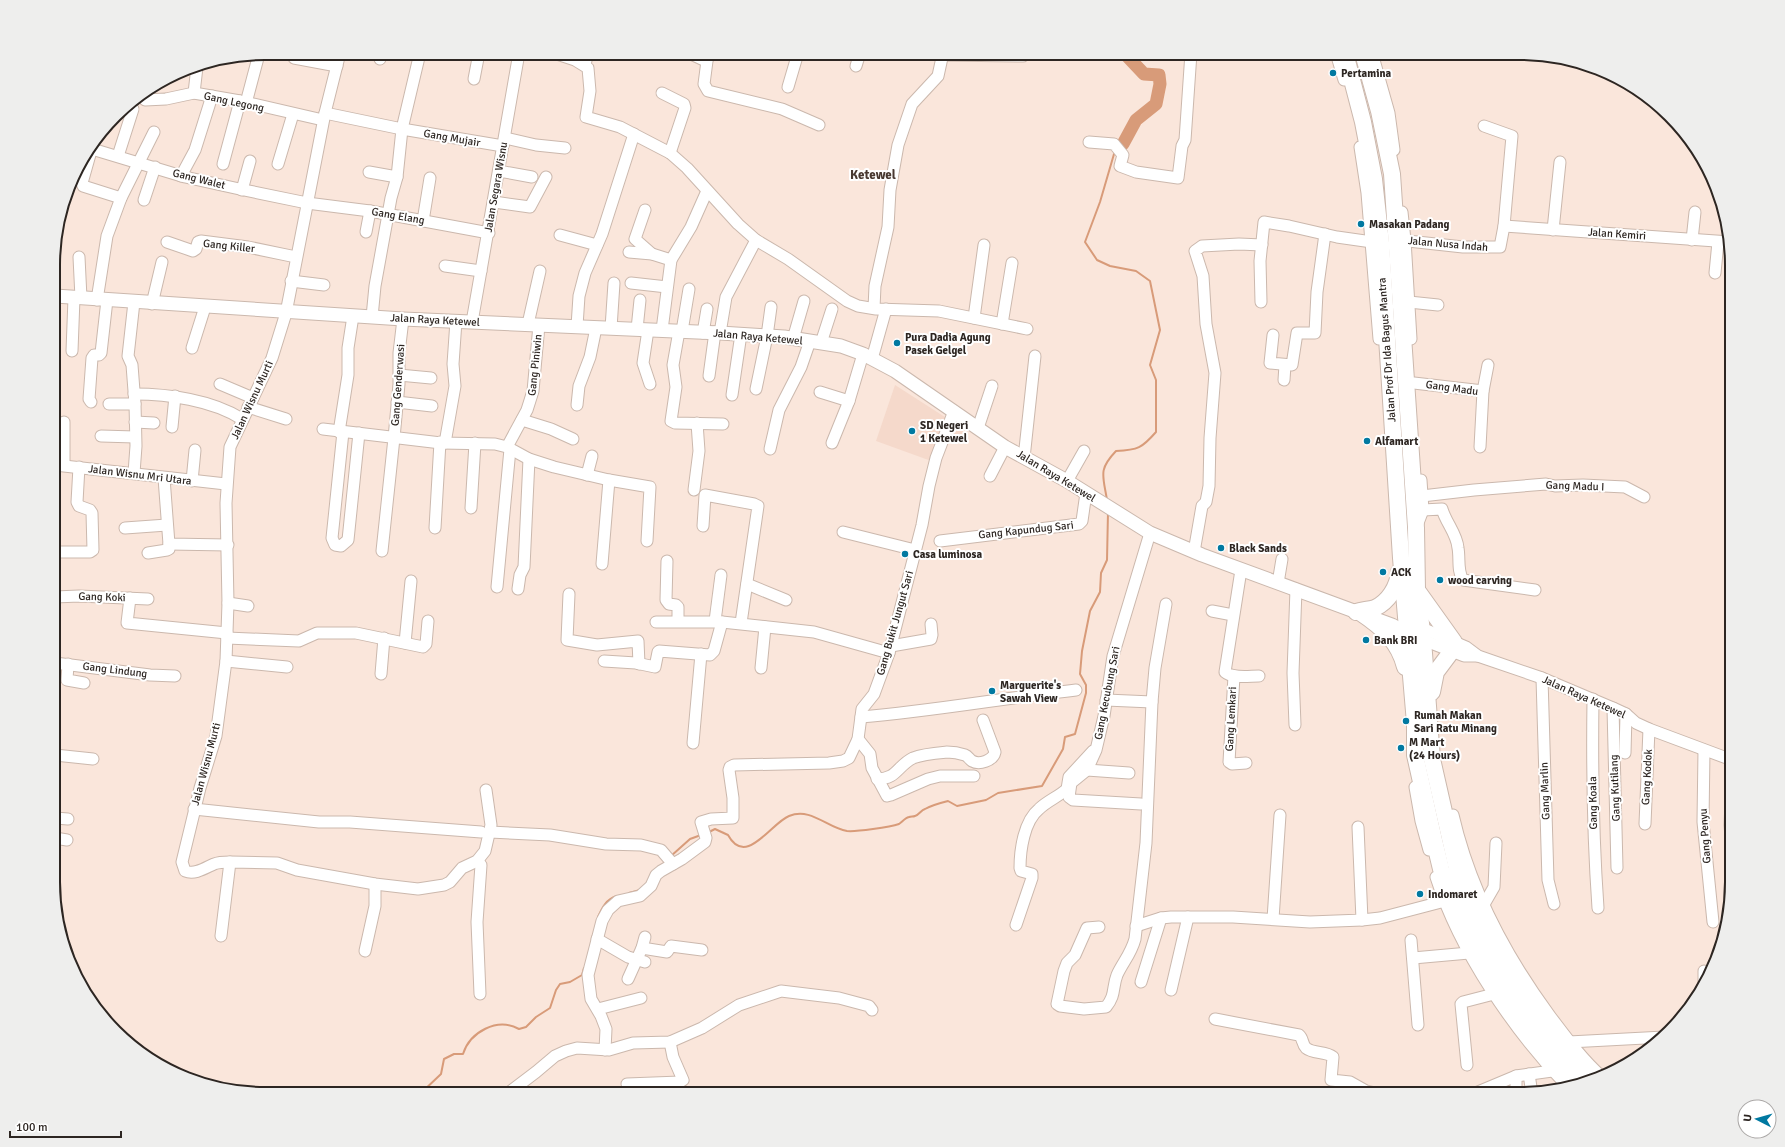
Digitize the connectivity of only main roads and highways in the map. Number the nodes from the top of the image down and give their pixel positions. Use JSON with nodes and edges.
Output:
{"nodes":[{"id":1,"x":1347,"y":60,"type":"edge"},
{"id":2,"x":1365,"y":60,"type":"edge"},
{"id":3,"x":1388,"y":241,"type":"junction"},
{"id":4,"x":60,"y":296,"type":"edge"},
{"id":5,"x":1401,"y":558,"type":"junction"},
{"id":6,"x":1418,"y":590,"type":"junction"},
{"id":7,"x":1358,"y":612,"type":"junction"},
{"id":8,"x":1410,"y":630,"type":"junction"},
{"id":9,"x":1422,"y":724,"type":"junction"},
{"id":10,"x":1588,"y":1075,"type":"edge"},
{"id":11,"x":1574,"y":1080,"type":"edge"}],
"edges":[{"from":1,"to":3,"type":"highway","name":"Jalan Prof Dr Ida Bagus Mantra"},
{"from":2,"to":3,"type":"highway","name":"Jalan Prof Dr Ida Bagus Mantra"},
{"from":3,"to":5,"type":"highway","name":"Jalan Prof Dr Ida Bagus Mantra"},
{"from":3,"to":6,"type":"highway","name":"Jalan Prof Dr Ida Bagus Mantra"},
{"from":4,"to":7,"type":"main road","name":"Jalan Raya Ketewel"},
{"from":5,"to":7,"type":"highway"},
{"from":5,"to":8,"type":"highway","name":"Jalan Prof Dr Ida Bagus Mantra"},
{"from":6,"to":8,"type":"highway","name":"Jalan Prof Dr Ida Bagus Mantra"},
{"from":6,"to":9,"type":"highway"},
{"from":7,"to":8,"type":"main road","name":"Jalan Raya Ketewel"},
{"from":7,"to":9,"type":"highway"},
{"from":8,"to":9,"type":"highway","name":"Jalan Prof Dr Ida Bagus Mantra"},
{"from":9,"to":10,"type":"highway","name":"Jalan Prof Dr Ida Bagus Mantra"},
{"from":9,"to":11,"type":"highway","name":"Jalan Prof Dr Ida Bagus Mantra"}]}
